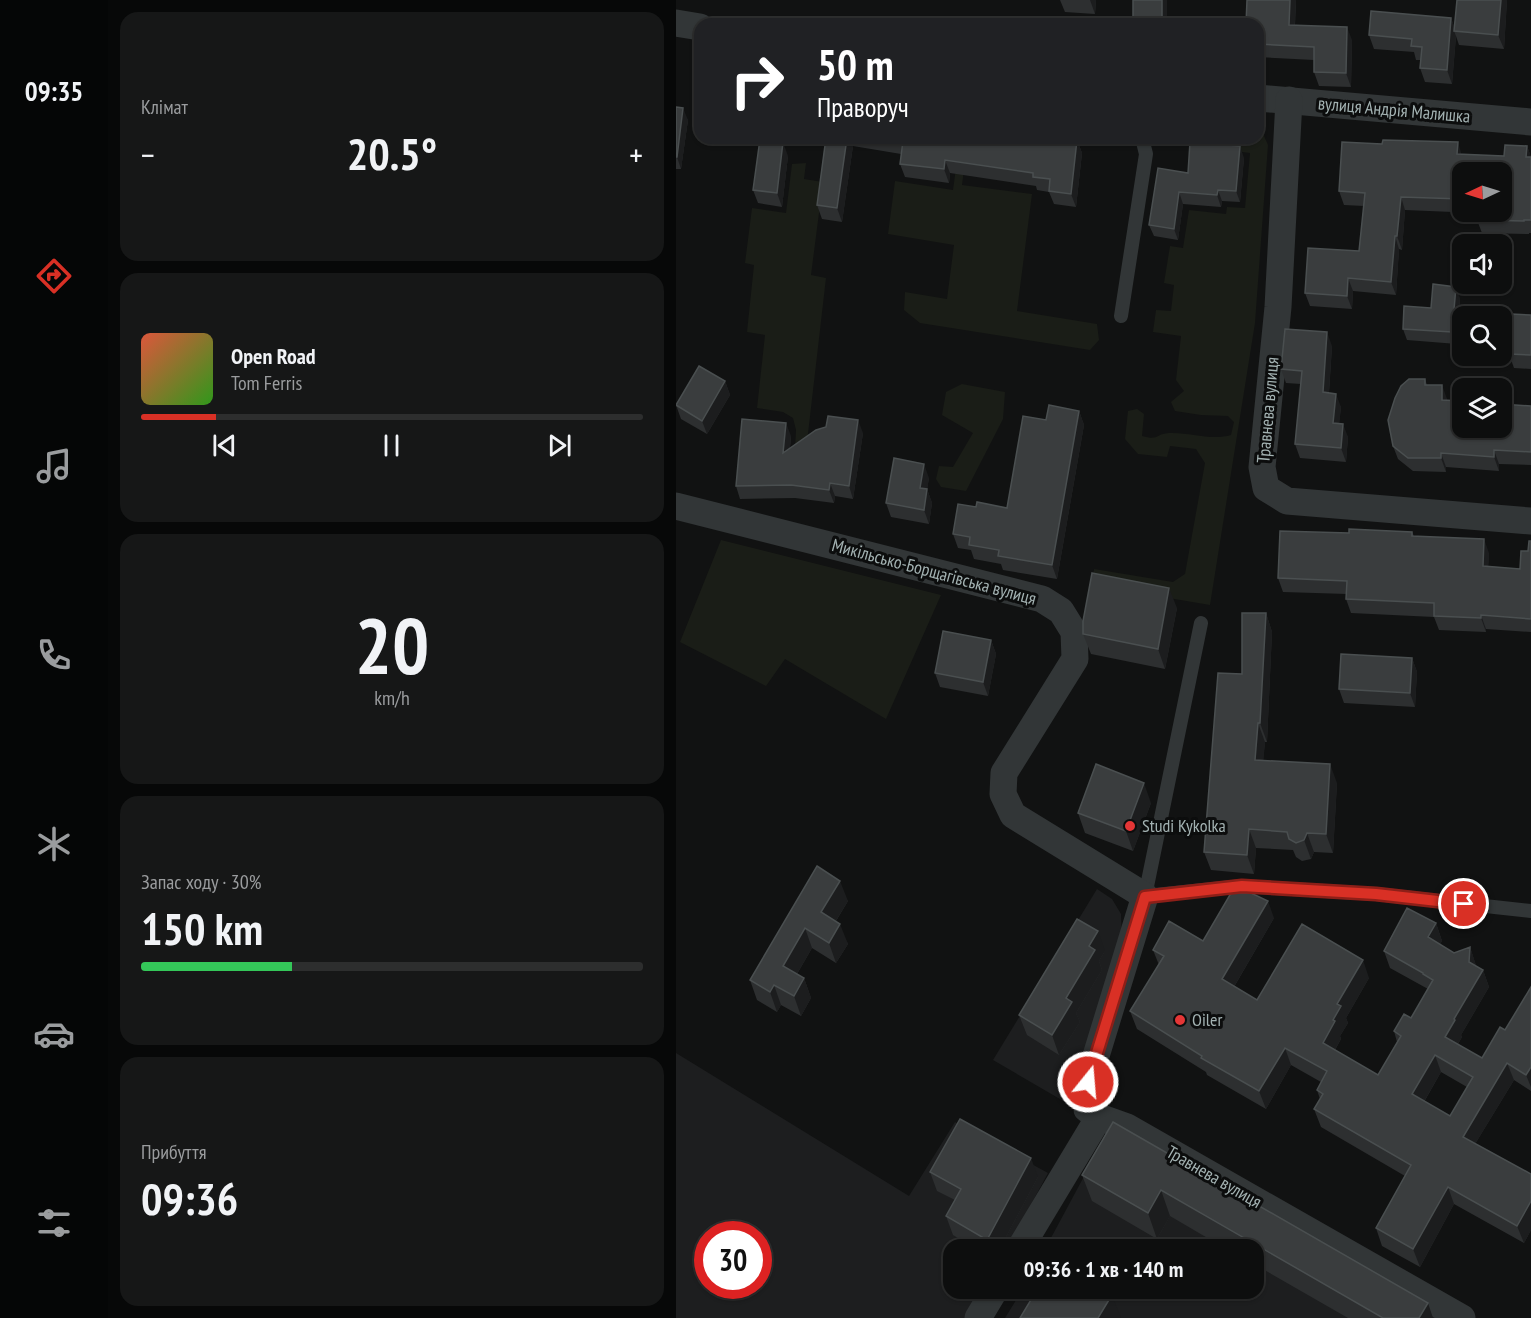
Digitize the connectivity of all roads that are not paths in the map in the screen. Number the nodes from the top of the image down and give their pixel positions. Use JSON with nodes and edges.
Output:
{"nodes":[{"id":1,"x":676,"y":23,"type":"edge"},
{"id":2,"x":694,"y":26,"type":"edge"},
{"id":3,"x":1264,"y":98,"type":"edge"},
{"id":4,"x":1289,"y":100,"type":"junction"},
{"id":5,"x":1531,"y":122,"type":"edge"},
{"id":6,"x":1144,"y":144,"type":"edge"},
{"id":7,"x":1121,"y":316,"type":"dead end"},
{"id":8,"x":676,"y":506,"type":"edge"},
{"id":9,"x":1531,"y":521,"type":"edge"},
{"id":10,"x":1201,"y":623,"type":"dead end"},
{"id":11,"x":1145,"y":897,"type":"junction"},
{"id":12,"x":1531,"y":911,"type":"edge"},
{"id":13,"x":1099,"y":1117,"type":"junction"},
{"id":14,"x":1026,"y":1239,"type":"edge"},
{"id":15,"x":989,"y":1299,"type":"edge"},
{"id":16,"x":978,"y":1318,"type":"edge"},
{"id":17,"x":1462,"y":1318,"type":"edge"}],
"edges":[{"from":1,"to":2,"type":"street"},
{"from":3,"to":4,"type":"street","name":"вулиця Андрія Малишка"},
{"from":4,"to":5,"type":"street","name":"вулиця Андрія Малишка"},
{"from":4,"to":9,"type":"street","name":"Травнева вулиця"},
{"from":6,"to":7,"type":"lane"},
{"from":8,"to":11,"type":"street","name":"Микільсько-Борщагівська вулиця"},
{"from":10,"to":11,"type":"lane"},
{"from":11,"to":12,"type":"lane"},
{"from":11,"to":13,"type":"street"},
{"from":13,"to":14,"type":"street"},
{"from":13,"to":17,"type":"street","name":"Травнева вулиця"},
{"from":15,"to":16,"type":"street"}]}
